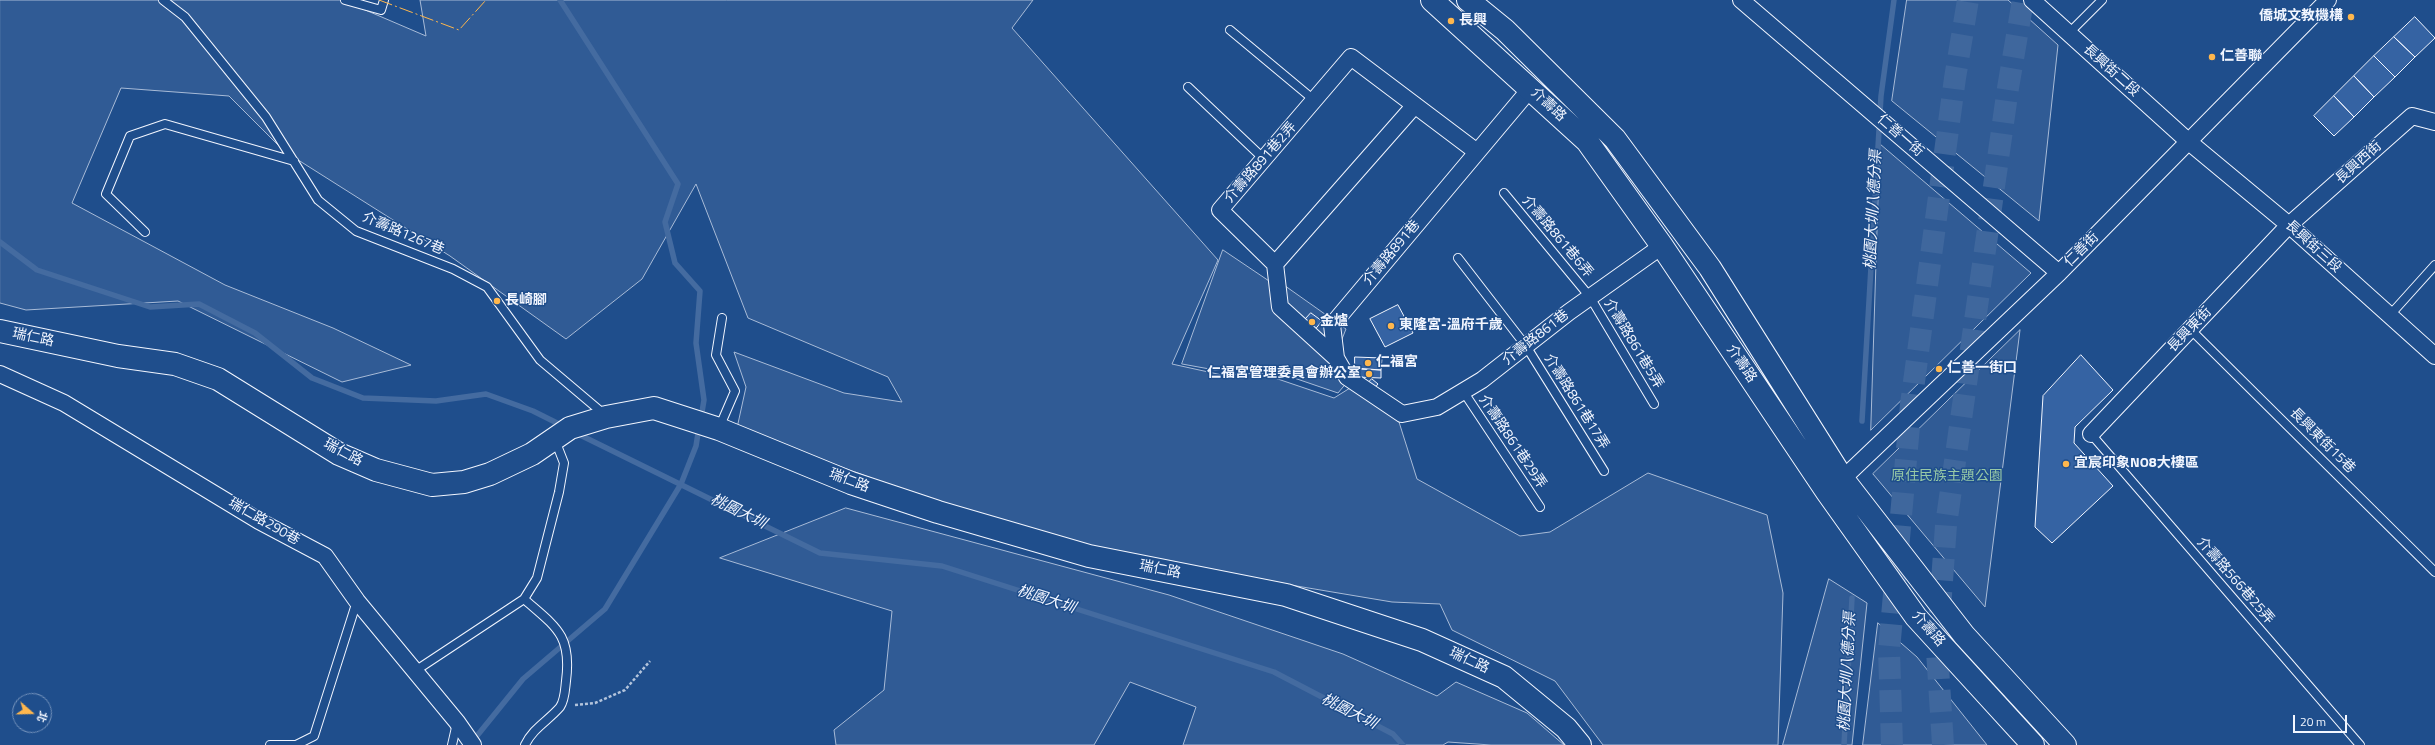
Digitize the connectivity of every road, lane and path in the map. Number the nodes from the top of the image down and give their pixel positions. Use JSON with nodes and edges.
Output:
{"nodes":[{"id":1,"x":163,"y":0,"type":"edge"},
{"id":2,"x":345,"y":0,"type":"edge"},
{"id":3,"x":384,"y":0,"type":"edge"},
{"id":4,"x":1432,"y":0,"type":"edge"},
{"id":5,"x":1468,"y":0,"type":"edge"},
{"id":6,"x":1741,"y":0,"type":"edge"},
{"id":7,"x":2032,"y":0,"type":"edge"},
{"id":8,"x":2102,"y":0,"type":"edge"},
{"id":9,"x":2328,"y":0,"type":"edge"},
{"id":10,"x":1230,"y":30,"type":"dead end"},
{"id":11,"x":2069,"y":33,"type":"junction"},
{"id":12,"x":1188,"y":87,"type":"dead end"},
{"id":13,"x":1531,"y":88,"type":"junction"},
{"id":14,"x":1314,"y":100,"type":"junction"},
{"id":15,"x":1415,"y":105,"type":"junction"},
{"id":16,"x":2435,"y":122,"type":"edge"},
{"id":17,"x":2189,"y":142,"type":"junction"},
{"id":18,"x":1477,"y":152,"type":"junction"},
{"id":19,"x":1264,"y":159,"type":"junction"},
{"id":20,"x":294,"y":162,"type":"junction"},
{"id":21,"x":1504,"y":193,"type":"dead end"},
{"id":22,"x":2289,"y":225,"type":"junction"},
{"id":23,"x":144,"y":232,"type":"dead end"},
{"id":24,"x":1662,"y":246,"type":"junction"},
{"id":25,"x":1458,"y":258,"type":"dead end"},
{"id":26,"x":1275,"y":264,"type":"junction"},
{"id":27,"x":2435,"y":265,"type":"edge"},
{"id":28,"x":2059,"y":273,"type":"junction"},
{"id":29,"x":1590,"y":297,"type":"junction"},
{"id":30,"x":2390,"y":315,"type":"junction"},
{"id":31,"x":722,"y":318,"type":"dead end"},
{"id":32,"x":0,"y":330,"type":"edge"},
{"id":33,"x":2190,"y":330,"type":"junction"},
{"id":34,"x":1526,"y":346,"type":"junction"},
{"id":35,"x":2435,"y":356,"type":"edge"},
{"id":36,"x":1336,"y":358,"type":"junction"},
{"id":37,"x":0,"y":374,"type":"edge"},
{"id":38,"x":1463,"y":392,"type":"junction"},
{"id":39,"x":1654,"y":404,"type":"dead end"},
{"id":40,"x":1402,"y":414,"type":"joint"},
{"id":41,"x":606,"y":417,"type":"junction"},
{"id":42,"x":719,"y":429,"type":"junction"},
{"id":43,"x":2091,"y":434,"type":"joint"},
{"id":44,"x":555,"y":440,"type":"junction"},
{"id":45,"x":1604,"y":472,"type":"dead end"},
{"id":46,"x":1835,"y":486,"type":"junction"},
{"id":47,"x":1540,"y":507,"type":"dead end"},
{"id":48,"x":2435,"y":572,"type":"edge"},
{"id":49,"x":524,"y":599,"type":"junction"},
{"id":50,"x":357,"y":601,"type":"junction"},
{"id":51,"x":650,"y":661,"type":"dead end"},
{"id":52,"x":415,"y":671,"type":"junction"},
{"id":53,"x":561,"y":706,"type":"junction"},
{"id":54,"x":457,"y":722,"type":"junction"},
{"id":55,"x":470,"y":742,"type":"edge"},
{"id":56,"x":270,"y":745,"type":"edge"},
{"id":57,"x":295,"y":745,"type":"edge"},
{"id":58,"x":452,"y":745,"type":"edge"},
{"id":59,"x":525,"y":745,"type":"edge"},
{"id":60,"x":1580,"y":745,"type":"edge"},
{"id":61,"x":2033,"y":745,"type":"edge"},
{"id":62,"x":2065,"y":745,"type":"edge"},
{"id":63,"x":2360,"y":745,"type":"edge"}],
"edges":[{"from":1,"to":20,"type":"lane","name":"介壽路1267巷"},
{"from":2,"to":3,"type":"lane"},
{"from":4,"to":13,"type":"main road","name":"介壽路"},
{"from":5,"to":46,"type":"main road","name":"介壽路"},
{"from":6,"to":28,"type":"street","name":"仁善一街"},
{"from":7,"to":11,"type":"street","name":"長興街二段"},
{"from":8,"to":11,"type":"lane"},
{"from":9,"to":17,"type":"street","name":"仁善街"},
{"from":10,"to":14,"type":"lane"},
{"from":11,"to":17,"type":"street","name":"長興街二段"},
{"from":12,"to":19,"type":"lane"},
{"from":13,"to":18,"type":"street","name":"介壽路891巷"},
{"from":13,"to":24,"type":"main road","name":"介壽路"},
{"from":14,"to":15,"type":"street","name":"介壽路891巷2弄"},
{"from":14,"to":19,"type":"street","name":"介壽路891巷2弄"},
{"from":15,"to":18,"type":"street"},
{"from":15,"to":26,"type":"street"},
{"from":16,"to":22,"type":"street","name":"長興西街"},
{"from":17,"to":22,"type":"street","name":"長興街三段"},
{"from":17,"to":28,"type":"street","name":"仁善街"},
{"from":18,"to":36,"type":"street","name":"介壽路891巷"},
{"from":19,"to":26,"type":"street","name":"介壽路891巷2弄"},
{"from":20,"to":23,"type":"lane"},
{"from":20,"to":41,"type":"lane","name":"介壽路1267巷"},
{"from":21,"to":29,"type":"lane","name":"介壽路861巷6弄"},
{"from":22,"to":30,"type":"street","name":"長興街三段"},
{"from":22,"to":33,"type":"street","name":"長興東街"},
{"from":24,"to":29,"type":"street","name":"介壽路861巷"},
{"from":24,"to":46,"type":"main road","name":"介壽路"},
{"from":25,"to":34,"type":"lane","name":"介壽路861巷17弄"},
{"from":26,"to":36,"type":"street"},
{"from":27,"to":30,"type":"lane"},
{"from":28,"to":46,"type":"street","name":"仁善街"},
{"from":29,"to":34,"type":"street","name":"介壽路861巷"},
{"from":29,"to":39,"type":"lane","name":"介壽路861巷5弄"},
{"from":30,"to":35,"type":"street","name":"長興街三段"},
{"from":31,"to":42,"type":"lane"},
{"from":32,"to":44,"type":"main road","name":"瑞仁路"},
{"from":33,"to":43,"type":"street","name":"長興東街"},
{"from":33,"to":48,"type":"lane","name":"長興東街15巷"},
{"from":34,"to":38,"type":"street","name":"介壽路861巷"},
{"from":34,"to":45,"type":"lane","name":"介壽路861巷17弄"},
{"from":36,"to":40,"type":"street","name":"介壽路891巷"},
{"from":37,"to":50,"type":"street","name":"瑞仁路290巷"},
{"from":38,"to":40,"type":"street","name":"介壽路861巷"},
{"from":38,"to":47,"type":"lane","name":"介壽路861巷29弄"},
{"from":41,"to":42,"type":"main road","name":"瑞仁路"},
{"from":41,"to":44,"type":"main road","name":"瑞仁路"},
{"from":42,"to":60,"type":"main road","name":"瑞仁路"},
{"from":43,"to":63,"type":"lane","name":"介壽路566巷25弄"},
{"from":44,"to":49,"type":"lane"},
{"from":46,"to":61,"type":"main road","name":"介壽路"},
{"from":46,"to":62,"type":"main road","name":"介壽路"},
{"from":49,"to":52,"type":"lane"},
{"from":49,"to":53,"type":"lane"},
{"from":50,"to":52,"type":"street","name":"瑞仁路290巷"},
{"from":50,"to":57,"type":"lane"},
{"from":51,"to":53,"type":"path"},
{"from":52,"to":54,"type":"street","name":"瑞仁路290巷"},
{"from":53,"to":59,"type":"lane"},
{"from":54,"to":55,"type":"street","name":"瑞仁路290巷"},
{"from":54,"to":58,"type":"lane"},
{"from":56,"to":57,"type":"lane"}]}
